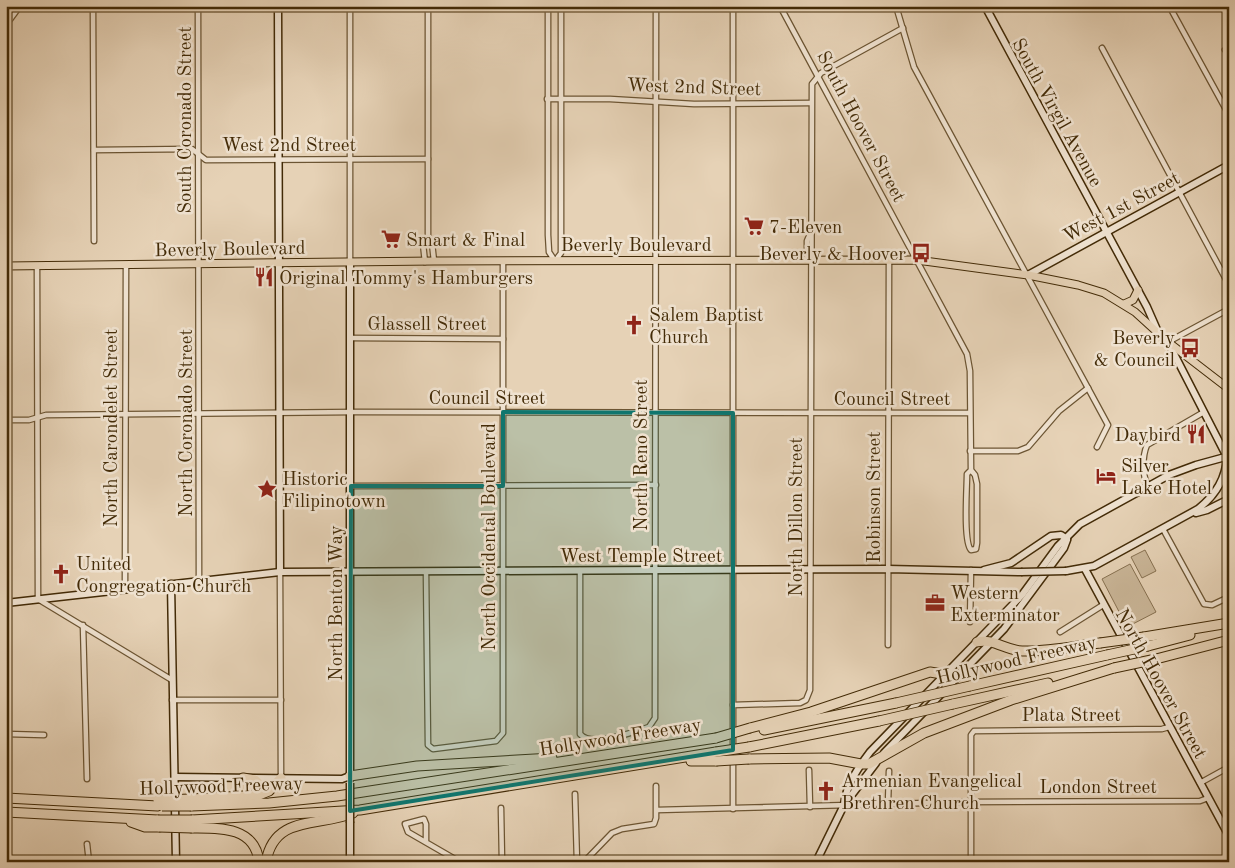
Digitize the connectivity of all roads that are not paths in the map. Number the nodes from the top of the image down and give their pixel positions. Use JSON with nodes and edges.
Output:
{"nodes":[{"id":1,"x":20,"y":6,"type":"edge"},
{"id":2,"x":93,"y":6,"type":"edge"},
{"id":3,"x":198,"y":6,"type":"edge"},
{"id":4,"x":278,"y":6,"type":"edge"},
{"id":5,"x":350,"y":6,"type":"edge"},
{"id":6,"x":428,"y":6,"type":"edge"},
{"id":7,"x":548,"y":6,"type":"edge"},
{"id":8,"x":561,"y":6,"type":"edge"},
{"id":9,"x":656,"y":6,"type":"edge"},
{"id":10,"x":733,"y":6,"type":"edge"},
{"id":11,"x":780,"y":6,"type":"edge"},
{"id":12,"x":896,"y":6,"type":"edge"},
{"id":13,"x":985,"y":6,"type":"edge"},
{"id":14,"x":1172,"y":11,"type":"dead end"},
{"id":15,"x":6,"y":25,"type":"edge"},
{"id":16,"x":903,"y":28,"type":"junction"},
{"id":17,"x":1102,"y":48,"type":"dead end"},
{"id":18,"x":816,"y":76,"type":"junction"},
{"id":19,"x":547,"y":99,"type":"junction"},
{"id":20,"x":561,"y":100,"type":"junction"},
{"id":21,"x":656,"y":102,"type":"junction"},
{"id":22,"x":733,"y":103,"type":"junction"},
{"id":23,"x":810,"y":103,"type":"junction"},
{"id":24,"x":1229,"y":115,"type":"edge"},
{"id":25,"x":94,"y":150,"type":"junction"},
{"id":26,"x":199,"y":154,"type":"junction"},
{"id":27,"x":350,"y":159,"type":"junction"},
{"id":28,"x":428,"y":159,"type":"junction"},
{"id":29,"x":279,"y":161,"type":"junction"},
{"id":30,"x":1229,"y":165,"type":"edge"},
{"id":31,"x":1180,"y":192,"type":"junction"},
{"id":32,"x":1106,"y":231,"type":"junction"},
{"id":33,"x":428,"y":237,"type":"junction"},
{"id":34,"x":94,"y":241,"type":"dead end"},
{"id":35,"x":809,"y":259,"type":"junction"},
{"id":36,"x":888,"y":259,"type":"junction"},
{"id":37,"x":733,"y":260,"type":"junction"},
{"id":38,"x":917,"y":260,"type":"junction"},
{"id":39,"x":434,"y":261,"type":"junction"},
{"id":40,"x":503,"y":261,"type":"junction"},
{"id":41,"x":555,"y":261,"type":"junction"},
{"id":42,"x":655,"y":261,"type":"junction"},
{"id":43,"x":425,"y":262,"type":"junction"},
{"id":44,"x":279,"y":263,"type":"junction"},
{"id":45,"x":350,"y":263,"type":"junction"},
{"id":46,"x":199,"y":264,"type":"junction"},
{"id":47,"x":6,"y":266,"type":"edge"},
{"id":48,"x":36,"y":266,"type":"junction"},
{"id":49,"x":126,"y":266,"type":"junction"},
{"id":50,"x":1229,"y":267,"type":"edge"},
{"id":51,"x":1222,"y":271,"type":"junction"},
{"id":52,"x":1028,"y":275,"type":"junction"},
{"id":53,"x":1229,"y":284,"type":"edge"},
{"id":54,"x":1138,"y":290,"type":"junction"},
{"id":55,"x":1124,"y":304,"type":"junction"},
{"id":56,"x":1229,"y":309,"type":"edge"},
{"id":57,"x":1158,"y":332,"type":"junction"},
{"id":58,"x":350,"y":338,"type":"junction"},
{"id":59,"x":503,"y":339,"type":"junction"},
{"id":60,"x":1168,"y":342,"type":"junction"},
{"id":61,"x":1088,"y":388,"type":"junction"},
{"id":62,"x":1229,"y":389,"type":"edge"},
{"id":63,"x":350,"y":412,"type":"junction"},
{"id":64,"x":503,"y":412,"type":"junction"},
{"id":65,"x":1204,"y":412,"type":"junction"},
{"id":66,"x":279,"y":413,"type":"junction"},
{"id":67,"x":656,"y":413,"type":"junction"},
{"id":68,"x":733,"y":413,"type":"junction"},
{"id":69,"x":810,"y":413,"type":"junction"},
{"id":70,"x":888,"y":413,"type":"junction"},
{"id":71,"x":969,"y":413,"type":"junction"},
{"id":72,"x":126,"y":414,"type":"junction"},
{"id":73,"x":200,"y":414,"type":"junction"},
{"id":74,"x":37,"y":417,"type":"junction"},
{"id":75,"x":6,"y":420,"type":"edge"},
{"id":76,"x":1097,"y":447,"type":"dead end"},
{"id":77,"x":970,"y":451,"type":"junction"},
{"id":78,"x":1228,"y":457,"type":"edge"},
{"id":79,"x":971,"y":470,"type":"junction"},
{"id":80,"x":656,"y":485,"type":"junction"},
{"id":81,"x":351,"y":486,"type":"junction"},
{"id":82,"x":503,"y":486,"type":"junction"},
{"id":83,"x":1148,"y":486,"type":"junction"},
{"id":84,"x":1229,"y":499,"type":"edge"},
{"id":85,"x":1190,"y":514,"type":"junction"},
{"id":86,"x":1163,"y":529,"type":"junction"},
{"id":87,"x":1067,"y":539,"type":"junction"},
{"id":88,"x":656,"y":569,"type":"junction"},
{"id":89,"x":811,"y":569,"type":"junction"},
{"id":90,"x":888,"y":569,"type":"junction"},
{"id":91,"x":1085,"y":569,"type":"junction"},
{"id":92,"x":580,"y":570,"type":"junction"},
{"id":93,"x":733,"y":570,"type":"junction"},
{"id":94,"x":970,"y":570,"type":"junction"},
{"id":95,"x":350,"y":571,"type":"junction"},
{"id":96,"x":426,"y":571,"type":"junction"},
{"id":97,"x":504,"y":571,"type":"junction"},
{"id":98,"x":983,"y":571,"type":"junction"},
{"id":99,"x":280,"y":572,"type":"junction"},
{"id":100,"x":199,"y":581,"type":"junction"},
{"id":101,"x":171,"y":584,"type":"junction"},
{"id":102,"x":125,"y":590,"type":"junction"},
{"id":103,"x":1229,"y":597,"type":"edge"},
{"id":104,"x":38,"y":599,"type":"junction"},
{"id":105,"x":6,"y":603,"type":"edge"},
{"id":106,"x":1103,"y":605,"type":"junction"},
{"id":107,"x":970,"y":622,"type":"dead end"},
{"id":108,"x":1229,"y":623,"type":"edge"},
{"id":109,"x":83,"y":624,"type":"junction"},
{"id":110,"x":1060,"y":632,"type":"dead end"},
{"id":111,"x":1229,"y":640,"type":"edge"},
{"id":112,"x":976,"y":642,"type":"junction"},
{"id":113,"x":993,"y":642,"type":"junction"},
{"id":114,"x":1146,"y":642,"type":"junction"},
{"id":115,"x":888,"y":646,"type":"dead end"},
{"id":116,"x":1114,"y":668,"type":"junction"},
{"id":117,"x":944,"y":676,"type":"junction"},
{"id":118,"x":172,"y":680,"type":"junction"},
{"id":119,"x":947,"y":688,"type":"junction"},
{"id":120,"x":6,"y":700,"type":"edge"},
{"id":121,"x":172,"y":700,"type":"junction"},
{"id":122,"x":281,"y":700,"type":"junction"},
{"id":123,"x":733,"y":705,"type":"junction"},
{"id":124,"x":1169,"y":727,"type":"junction"},
{"id":125,"x":750,"y":731,"type":"junction"},
{"id":126,"x":7,"y":734,"type":"edge"},
{"id":127,"x":44,"y":734,"type":"dead end"},
{"id":128,"x":6,"y":742,"type":"edge"},
{"id":129,"x":716,"y":756,"type":"junction"},
{"id":130,"x":592,"y":757,"type":"junction"},
{"id":131,"x":877,"y":761,"type":"junction"},
{"id":132,"x":861,"y":764,"type":"junction"},
{"id":133,"x":1229,"y":767,"type":"edge"},
{"id":134,"x":809,"y":770,"type":"dead end"},
{"id":135,"x":888,"y":771,"type":"dead end"},
{"id":136,"x":175,"y":777,"type":"junction"},
{"id":137,"x":243,"y":778,"type":"junction"},
{"id":138,"x":282,"y":778,"type":"junction"},
{"id":139,"x":87,"y":779,"type":"dead end"},
{"id":140,"x":350,"y":780,"type":"junction"},
{"id":141,"x":1200,"y":782,"type":"junction"},
{"id":142,"x":656,"y":786,"type":"dead end"},
{"id":143,"x":576,"y":794,"type":"dead end"},
{"id":144,"x":254,"y":795,"type":"junction"},
{"id":145,"x":6,"y":798,"type":"edge"},
{"id":146,"x":1208,"y":798,"type":"junction"},
{"id":147,"x":191,"y":802,"type":"junction"},
{"id":148,"x":971,"y":802,"type":"junction"},
{"id":149,"x":888,"y":804,"type":"junction"},
{"id":150,"x":844,"y":805,"type":"junction"},
{"id":151,"x":810,"y":807,"type":"junction"},
{"id":152,"x":501,"y":808,"type":"dead end"},
{"id":153,"x":733,"y":809,"type":"junction"},
{"id":154,"x":360,"y":810,"type":"junction"},
{"id":155,"x":657,"y":810,"type":"junction"},
{"id":156,"x":6,"y":812,"type":"edge"},
{"id":157,"x":192,"y":824,"type":"junction"},
{"id":158,"x":1229,"y":836,"type":"edge"},
{"id":159,"x":426,"y":841,"type":"junction"},
{"id":160,"x":87,"y":844,"type":"dead end"},
{"id":161,"x":89,"y":862,"type":"edge"},
{"id":162,"x":176,"y":862,"type":"edge"},
{"id":163,"x":259,"y":862,"type":"edge"},
{"id":164,"x":266,"y":862,"type":"edge"},
{"id":165,"x":350,"y":862,"type":"edge"},
{"id":166,"x":460,"y":862,"type":"edge"},
{"id":167,"x":502,"y":862,"type":"edge"},
{"id":168,"x":577,"y":862,"type":"edge"},
{"id":169,"x":584,"y":862,"type":"edge"},
{"id":170,"x":816,"y":862,"type":"edge"},
{"id":171,"x":970,"y":862,"type":"edge"}],
"edges":[{"from":1,"to":15,"type":"street"},
{"from":2,"to":25,"type":"street"},
{"from":3,"to":26,"type":"street","name":"South Coronado Street"},
{"from":4,"to":29,"type":"main road"},
{"from":5,"to":27,"type":"street"},
{"from":6,"to":28,"type":"street"},
{"from":7,"to":19,"type":"street"},
{"from":8,"to":20,"type":"street"},
{"from":9,"to":21,"type":"street","name":"North Reno Street"},
{"from":10,"to":22,"type":"street"},
{"from":11,"to":18,"type":"street","name":"South Hoover Street"},
{"from":12,"to":16,"type":"street"},
{"from":13,"to":32,"type":"main road","name":"South Virgil Avenue"},
{"from":14,"to":24,"type":"street"},
{"from":16,"to":18,"type":"street"},
{"from":16,"to":52,"type":"street"},
{"from":17,"to":31,"type":"street"},
{"from":18,"to":23,"type":"street","name":"North Dillon Street"},
{"from":18,"to":38,"type":"street","name":"South Hoover Street"},
{"from":19,"to":20,"type":"street","name":"West 2nd Street"},
{"from":19,"to":41,"type":"street"},
{"from":20,"to":21,"type":"street","name":"West 2nd Street"},
{"from":20,"to":41,"type":"street"},
{"from":21,"to":22,"type":"street","name":"West 2nd Street"},
{"from":21,"to":42,"type":"street","name":"North Reno Street"},
{"from":22,"to":23,"type":"street","name":"West 2nd Street"},
{"from":22,"to":37,"type":"street"},
{"from":23,"to":35,"type":"street","name":"North Dillon Street"},
{"from":25,"to":26,"type":"street","name":"West 2nd Street"},
{"from":25,"to":34,"type":"street"},
{"from":26,"to":29,"type":"street","name":"West 2nd Street"},
{"from":26,"to":46,"type":"street","name":"South Coronado Street"},
{"from":27,"to":28,"type":"street","name":"West 2nd Street"},
{"from":27,"to":29,"type":"street","name":"West 2nd Street"},
{"from":27,"to":45,"type":"street"},
{"from":28,"to":33,"type":"street"},
{"from":29,"to":44,"type":"main road"},
{"from":30,"to":31,"type":"main road","name":"West 1st Street"},
{"from":31,"to":32,"type":"main road","name":"West 1st Street"},
{"from":31,"to":51,"type":"street"},
{"from":32,"to":52,"type":"main road","name":"West 1st Street"},
{"from":32,"to":54,"type":"main road","name":"South Virgil Avenue"},
{"from":33,"to":39,"type":"street"},
{"from":33,"to":43,"type":"street"},
{"from":35,"to":36,"type":"main road","name":"Beverly Boulevard"},
{"from":35,"to":37,"type":"main road","name":"Beverly Boulevard"},
{"from":35,"to":69,"type":"street","name":"North Dillon Street"},
{"from":36,"to":38,"type":"main road","name":"Beverly Boulevard"},
{"from":36,"to":70,"type":"street","name":"Robinson Street"},
{"from":37,"to":42,"type":"main road","name":"Beverly Boulevard"},
{"from":37,"to":68,"type":"street"},
{"from":38,"to":52,"type":"main road","name":"Beverly Boulevard"},
{"from":38,"to":71,"type":"street"},
{"from":39,"to":40,"type":"main road","name":"Beverly Boulevard"},
{"from":39,"to":43,"type":"main road","name":"Beverly Boulevard"},
{"from":40,"to":41,"type":"main road","name":"Beverly Boulevard"},
{"from":40,"to":59,"type":"street","name":"North Occidental Boulevard"},
{"from":41,"to":42,"type":"main road","name":"Beverly Boulevard"},
{"from":42,"to":67,"type":"street","name":"North Reno Street"},
{"from":43,"to":45,"type":"main road","name":"Beverly Boulevard"},
{"from":44,"to":45,"type":"main road","name":"Beverly Boulevard"},
{"from":44,"to":46,"type":"main road","name":"Beverly Boulevard"},
{"from":44,"to":66,"type":"main road"},
{"from":45,"to":58,"type":"main road","name":"North Benton Way"},
{"from":46,"to":49,"type":"main road","name":"Beverly Boulevard"},
{"from":46,"to":73,"type":"street","name":"North Coronado Street"},
{"from":47,"to":48,"type":"main road","name":"Beverly Boulevard"},
{"from":48,"to":49,"type":"main road","name":"Beverly Boulevard"},
{"from":48,"to":74,"type":"street"},
{"from":49,"to":72,"type":"street","name":"North Carondelet Street"},
{"from":50,"to":51,"type":"street"},
{"from":51,"to":53,"type":"street"},
{"from":52,"to":55,"type":"main road","name":"Beverly Boulevard"},
{"from":52,"to":61,"type":"street"},
{"from":54,"to":55,"type":"main road"},
{"from":54,"to":57,"type":"main road","name":"South Virgil Avenue"},
{"from":55,"to":57,"type":"main road","name":"Beverly Boulevard"},
{"from":56,"to":60,"type":"street"},
{"from":57,"to":60,"type":"main road","name":"Beverly Boulevard"},
{"from":58,"to":59,"type":"street","name":"Glassell Street"},
{"from":58,"to":63,"type":"main road","name":"North Benton Way"},
{"from":59,"to":64,"type":"street","name":"North Occidental Boulevard"},
{"from":60,"to":62,"type":"main road","name":"Beverly Boulevard"},
{"from":60,"to":65,"type":"main road"},
{"from":61,"to":76,"type":"street"},
{"from":61,"to":77,"type":"street"},
{"from":63,"to":64,"type":"street","name":"Council Street"},
{"from":63,"to":66,"type":"street","name":"Council Street"},
{"from":63,"to":81,"type":"main road","name":"North Benton Way"},
{"from":64,"to":67,"type":"street","name":"Council Street"},
{"from":64,"to":82,"type":"street","name":"North Occidental Boulevard"},
{"from":65,"to":78,"type":"main road"},
{"from":65,"to":83,"type":"street"},
{"from":66,"to":73,"type":"street","name":"Council Street"},
{"from":66,"to":99,"type":"main road"},
{"from":67,"to":68,"type":"street","name":"Council Street"},
{"from":67,"to":80,"type":"street","name":"North Reno Street"},
{"from":68,"to":69,"type":"street","name":"Council Street"},
{"from":68,"to":93,"type":"street"},
{"from":69,"to":70,"type":"street","name":"Council Street"},
{"from":69,"to":89,"type":"street","name":"North Dillon Street"},
{"from":70,"to":71,"type":"street","name":"Council Street"},
{"from":70,"to":90,"type":"street","name":"Robinson Street"},
{"from":71,"to":77,"type":"street"},
{"from":72,"to":73,"type":"street","name":"Council Street"},
{"from":72,"to":74,"type":"street","name":"Council Street"},
{"from":72,"to":102,"type":"street","name":"North Carondelet Street"},
{"from":73,"to":100,"type":"street","name":"North Coronado Street"},
{"from":74,"to":75,"type":"street","name":"Council Street"},
{"from":74,"to":104,"type":"street"},
{"from":77,"to":79,"type":"street"},
{"from":78,"to":83,"type":"main road"},
{"from":78,"to":85,"type":"main road","name":"West Temple Street"},
{"from":79,"to":79,"type":"street"},
{"from":80,"to":82,"type":"street"},
{"from":80,"to":88,"type":"street","name":"North Reno Street"},
{"from":81,"to":82,"type":"street"},
{"from":81,"to":95,"type":"main road","name":"North Benton Way"},
{"from":82,"to":97,"type":"street","name":"North Occidental Boulevard"},
{"from":83,"to":87,"type":"main road"},
{"from":84,"to":85,"type":"main road"},
{"from":85,"to":86,"type":"main road","name":"West Temple Street"},
{"from":86,"to":91,"type":"main road","name":"West Temple Street"},
{"from":86,"to":103,"type":"street"},
{"from":87,"to":98,"type":"main road"},
{"from":87,"to":112,"type":"main road"},
{"from":87,"to":113,"type":"main road"},
{"from":88,"to":92,"type":"main road","name":"West Temple Street"},
{"from":88,"to":92,"type":"street","name":"North Reno Street"},
{"from":88,"to":93,"type":"main road","name":"West Temple Street"},
{"from":89,"to":90,"type":"main road","name":"West Temple Street"},
{"from":89,"to":93,"type":"main road","name":"West Temple Street"},
{"from":89,"to":123,"type":"street","name":"North Dillon Street"},
{"from":90,"to":94,"type":"main road","name":"West Temple Street"},
{"from":90,"to":115,"type":"street","name":"Robinson Street"},
{"from":91,"to":98,"type":"main road","name":"West Temple Street","bridge":true},
{"from":91,"to":106,"type":"main road","name":"North Hoover Street"},
{"from":92,"to":97,"type":"main road","name":"West Temple Street"},
{"from":93,"to":123,"type":"street"},
{"from":94,"to":98,"type":"main road","name":"West Temple Street"},
{"from":94,"to":107,"type":"street"},
{"from":95,"to":96,"type":"main road","name":"West Temple Street"},
{"from":95,"to":99,"type":"main road","name":"West Temple Street"},
{"from":95,"to":140,"type":"main road","name":"North Benton Way"},
{"from":96,"to":97,"type":"main road","name":"West Temple Street"},
{"from":96,"to":97,"type":"street","name":"North Occidental Boulevard"},
{"from":99,"to":100,"type":"main road","name":"West Temple Street"},
{"from":99,"to":122,"type":"street"},
{"from":100,"to":101,"type":"main road","name":"West Temple Street"},
{"from":101,"to":102,"type":"main road","name":"West Temple Street"},
{"from":101,"to":118,"type":"main road"},
{"from":102,"to":104,"type":"main road","name":"West Temple Street"},
{"from":104,"to":105,"type":"main road","name":"West Temple Street"},
{"from":104,"to":109,"type":"street"},
{"from":106,"to":110,"type":"street"},
{"from":106,"to":124,"type":"main road","name":"North Hoover Street"},
{"from":108,"to":114,"type":"highway","name":"Hollywood Freeway"},
{"from":109,"to":118,"type":"street"},
{"from":109,"to":139,"type":"street"},
{"from":111,"to":116,"type":"highway","name":"Hollywood Freeway","bridge":true},
{"from":112,"to":113,"type":"highway"},
{"from":112,"to":117,"type":"main road"},
{"from":113,"to":114,"type":"highway","bridge":true},
{"from":113,"to":119,"type":"main road"},
{"from":114,"to":125,"type":"highway","name":"Hollywood Freeway","bridge":true},
{"from":116,"to":129,"type":"highway","name":"Hollywood Freeway","bridge":true},
{"from":116,"to":131,"type":"highway"},
{"from":117,"to":119,"type":"highway"},
{"from":117,"to":125,"type":"highway"},
{"from":117,"to":132,"type":"main road"},
{"from":118,"to":121,"type":"main road"},
{"from":119,"to":131,"type":"main road"},
{"from":120,"to":126,"type":"street"},
{"from":121,"to":122,"type":"street"},
{"from":121,"to":136,"type":"main road"},
{"from":122,"to":138,"type":"street"},
{"from":123,"to":153,"type":"street"},
{"from":124,"to":141,"type":"main road","name":"North Hoover Street"},
{"from":124,"to":148,"type":"street","name":"Plata Street"},
{"from":125,"to":130,"type":"highway","name":"Hollywood Freeway","bridge":true},
{"from":126,"to":127,"type":"street"},
{"from":126,"to":128,"type":"street"},
{"from":129,"to":132,"type":"highway","bridge":true},
{"from":129,"to":154,"type":"highway","name":"Hollywood Freeway"},
{"from":130,"to":140,"type":"highway"},
{"from":130,"to":147,"type":"highway","name":"Hollywood Freeway"},
{"from":131,"to":132,"type":"highway"},
{"from":131,"to":150,"type":"main road"},
{"from":132,"to":150,"type":"main road"},
{"from":133,"to":141,"type":"street"},
{"from":134,"to":151,"type":"street"},
{"from":135,"to":149,"type":"street"},
{"from":136,"to":137,"type":"main road"},
{"from":136,"to":162,"type":"main road"},
{"from":137,"to":138,"type":"main road"},
{"from":137,"to":144,"type":"highway"},
{"from":138,"to":140,"type":"main road"},
{"from":138,"to":144,"type":"highway"},
{"from":140,"to":165,"type":"main road","name":"North Benton Way","bridge":true},
{"from":141,"to":146,"type":"main road","name":"North Hoover Street"},
{"from":142,"to":155,"type":"street"},
{"from":143,"to":168,"type":"street"},
{"from":144,"to":147,"type":"highway"},
{"from":145,"to":147,"type":"highway","bridge":true},
{"from":146,"to":148,"type":"street","name":"London Street"},
{"from":146,"to":158,"type":"main road","name":"North Hoover Street"},
{"from":148,"to":149,"type":"street","name":"London Street"},
{"from":148,"to":171,"type":"street"},
{"from":149,"to":150,"type":"street","name":"London Street"},
{"from":150,"to":151,"type":"street","name":"London Street"},
{"from":150,"to":170,"type":"main road"},
{"from":151,"to":153,"type":"street","name":"London Street"},
{"from":152,"to":167,"type":"street"},
{"from":153,"to":155,"type":"street","name":"London Street"},
{"from":154,"to":157,"type":"highway","name":"Hollywood Freeway"},
{"from":154,"to":164,"type":"highway"},
{"from":155,"to":169,"type":"street"},
{"from":156,"to":157,"type":"highway","name":"Hollywood Freeway","bridge":true},
{"from":157,"to":163,"type":"highway"},
{"from":159,"to":159,"type":"street"},
{"from":159,"to":166,"type":"street"},
{"from":160,"to":161,"type":"street"}]}
